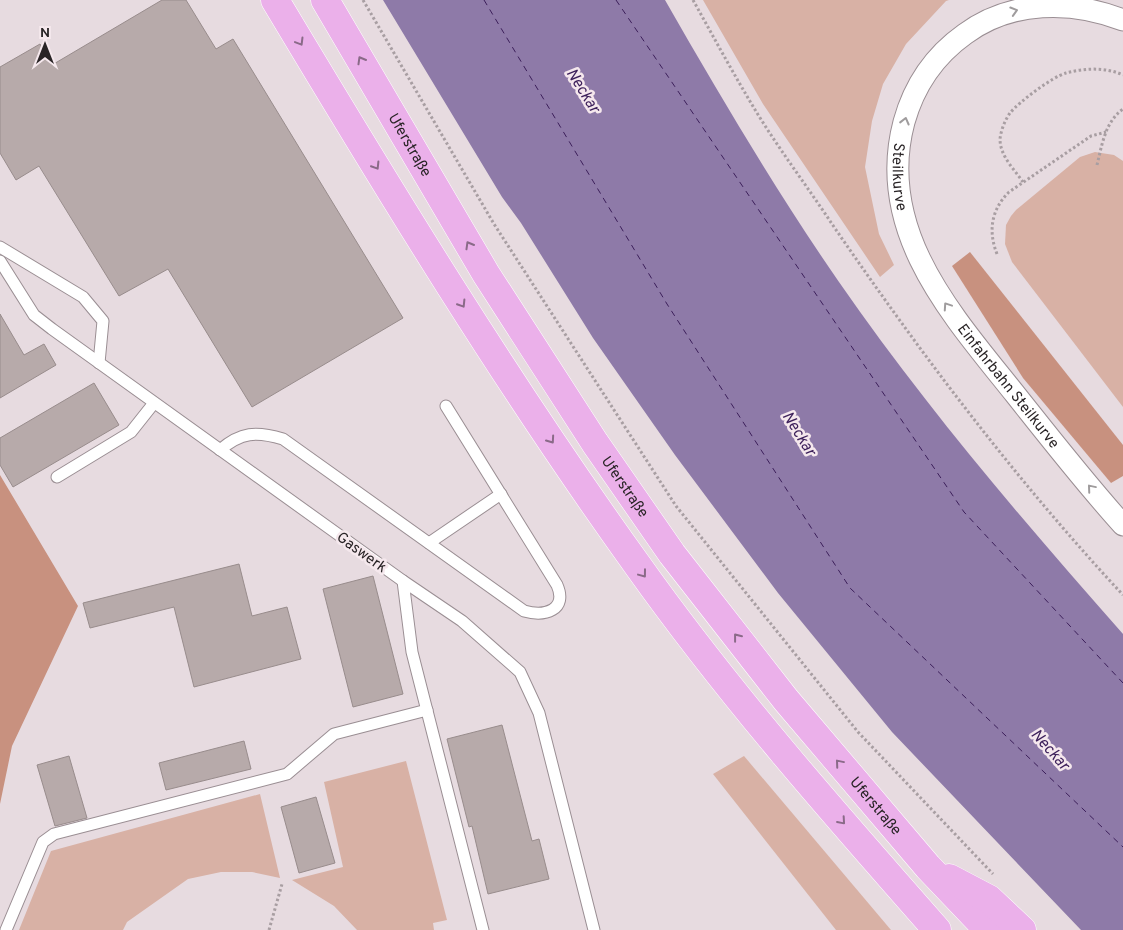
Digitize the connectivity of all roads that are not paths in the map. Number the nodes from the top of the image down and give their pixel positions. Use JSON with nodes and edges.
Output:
{"nodes":[{"id":1,"x":275,"y":0,"type":"edge"},
{"id":2,"x":325,"y":0,"type":"edge"},
{"id":3,"x":1123,"y":20,"type":"edge"},
{"id":4,"x":910,"y":237,"type":"joint"},
{"id":5,"x":0,"y":247,"type":"edge"},
{"id":6,"x":0,"y":261,"type":"edge"},
{"id":7,"x":99,"y":363,"type":"junction"},
{"id":8,"x":154,"y":403,"type":"junction"},
{"id":9,"x":446,"y":406,"type":"dead end"},
{"id":10,"x":220,"y":450,"type":"junction"},
{"id":11,"x":56,"y":477,"type":"dead end"},
{"id":12,"x":500,"y":494,"type":"junction"},
{"id":13,"x":1123,"y":525,"type":"edge"},
{"id":14,"x":429,"y":543,"type":"junction"},
{"id":15,"x":403,"y":581,"type":"junction"},
{"id":16,"x":427,"y":710,"type":"junction"},
{"id":17,"x":928,"y":867,"type":"junction"},
{"id":18,"x":6,"y":930,"type":"edge"},
{"id":19,"x":483,"y":930,"type":"edge"},
{"id":20,"x":594,"y":930,"type":"edge"},
{"id":21,"x":937,"y":930,"type":"edge"},
{"id":22,"x":988,"y":930,"type":"edge"},
{"id":23,"x":1022,"y":930,"type":"edge"}],
"edges":[{"from":1,"to":21,"type":"highway","one_way":true},
{"from":17,"to":2,"type":"highway","name":"Uferstraße","one_way":true},
{"from":4,"to":3,"type":"street","name":"Steilkurve","one_way":true},
{"from":13,"to":4,"type":"street","name":"Einfahrbahn Steilkurve","one_way":true},
{"from":5,"to":7,"type":"lane"},
{"from":6,"to":7,"type":"lane","name":"Gaswerk"},
{"from":7,"to":8,"type":"lane","name":"Gaswerk"},
{"from":8,"to":10,"type":"lane","name":"Gaswerk"},
{"from":8,"to":11,"type":"lane"},
{"from":9,"to":12,"type":"lane"},
{"from":10,"to":14,"type":"lane"},
{"from":10,"to":15,"type":"lane","name":"Gaswerk"},
{"from":12,"to":14,"type":"lane"},
{"from":12,"to":14,"type":"lane"},
{"from":15,"to":16,"type":"lane"},
{"from":15,"to":20,"type":"lane","name":"Gaswerk"},
{"from":16,"to":18,"type":"lane"},
{"from":16,"to":19,"type":"lane"},
{"from":17,"to":22,"type":"highway","name":"Uferstraße"},
{"from":17,"to":23,"type":"highway"}]}
